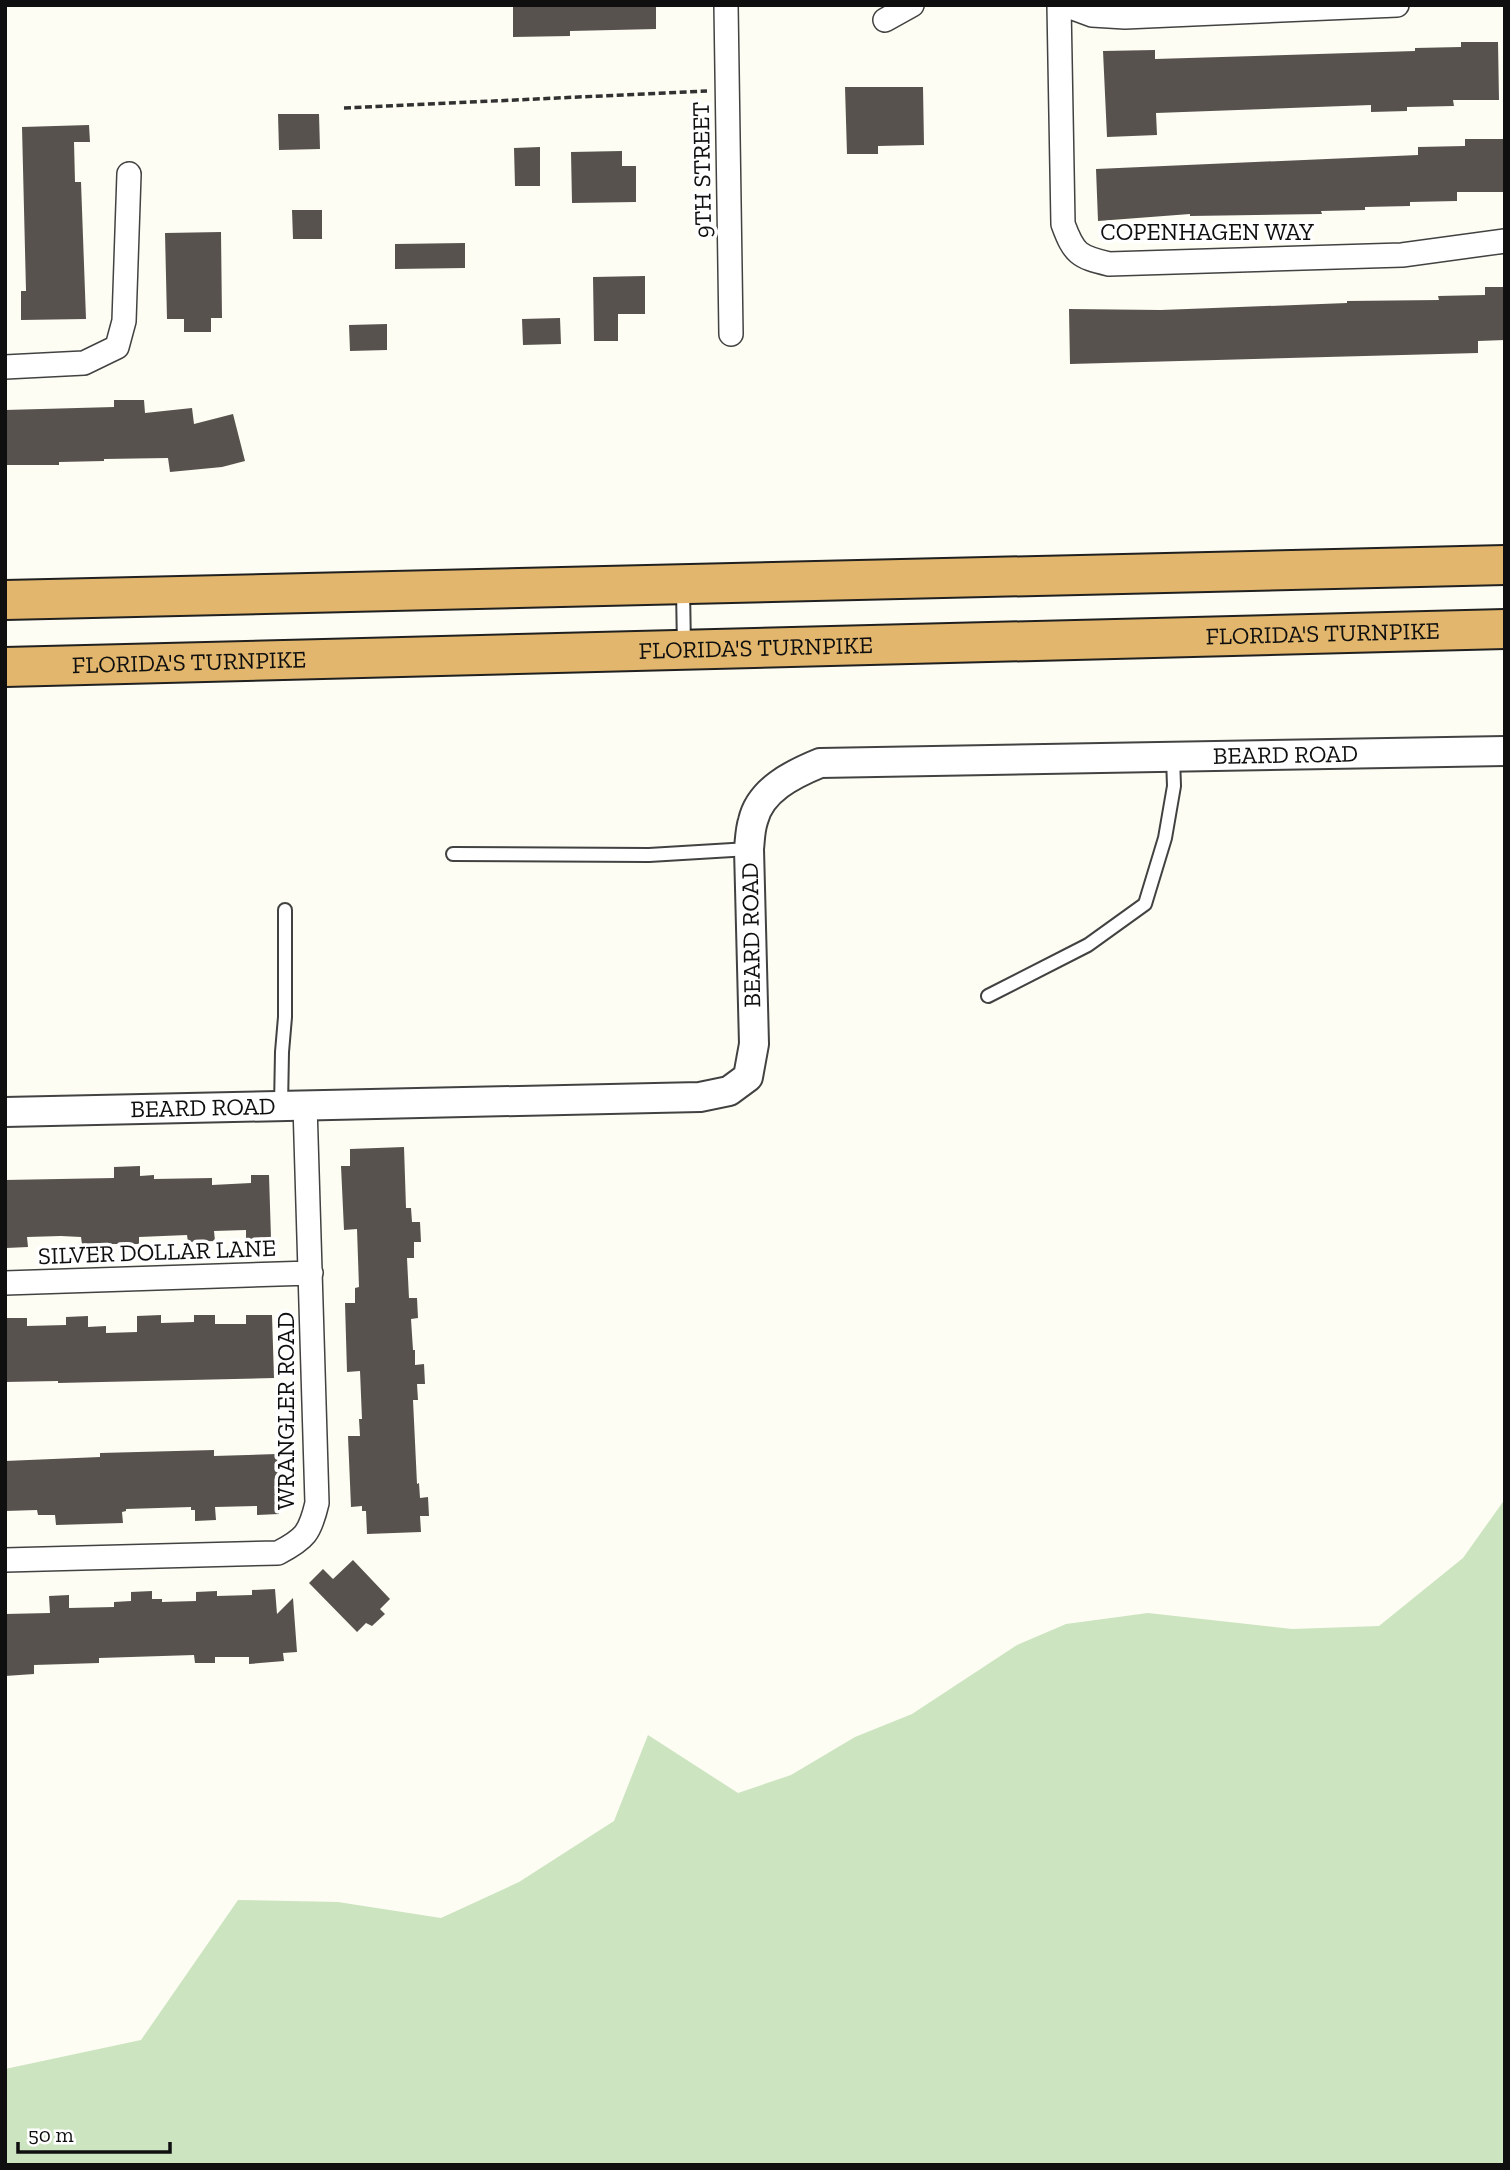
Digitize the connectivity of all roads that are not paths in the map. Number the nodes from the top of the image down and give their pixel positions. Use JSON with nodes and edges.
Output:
{"nodes":[{"id":1,"x":726,"y":5,"type":"edge"},
{"id":2,"x":912,"y":5,"type":"edge"},
{"id":3,"x":1059,"y":5,"type":"edge"},
{"id":4,"x":1065,"y":5,"type":"edge"},
{"id":5,"x":1397,"y":5,"type":"edge"},
{"id":6,"x":886,"y":20,"type":"dead end"},
{"id":7,"x":129,"y":174,"type":"dead end"},
{"id":8,"x":1505,"y":241,"type":"edge"},
{"id":9,"x":731,"y":334,"type":"dead end"},
{"id":10,"x":5,"y":367,"type":"edge"},
{"id":11,"x":1505,"y":565,"type":"edge"},
{"id":12,"x":683,"y":585,"type":"junction"},
{"id":13,"x":5,"y":600,"type":"edge"},
{"id":14,"x":1505,"y":629,"type":"edge"},
{"id":15,"x":684,"y":651,"type":"junction"},
{"id":16,"x":5,"y":667,"type":"edge"},
{"id":17,"x":1505,"y":751,"type":"edge"},
{"id":18,"x":1173,"y":757,"type":"junction"},
{"id":19,"x":749,"y":849,"type":"junction"},
{"id":20,"x":453,"y":854,"type":"dead end"},
{"id":21,"x":285,"y":910,"type":"dead end"},
{"id":22,"x":988,"y":996,"type":"dead end"},
{"id":23,"x":293,"y":1106,"type":"junction"},
{"id":24,"x":5,"y":1112,"type":"edge"},
{"id":25,"x":311,"y":1273,"type":"junction"},
{"id":26,"x":5,"y":1283,"type":"edge"},
{"id":27,"x":5,"y":1560,"type":"edge"}],
"edges":[{"from":1,"to":9,"type":"street","name":"9TH STREET"},
{"from":2,"to":6,"type":"street"},
{"from":3,"to":8,"type":"street","name":"COPENHAGEN WAY"},
{"from":4,"to":5,"type":"street"},
{"from":7,"to":10,"type":"street"},
{"from":11,"to":12,"type":"highway"},
{"from":12,"to":13,"type":"highway"},
{"from":12,"to":15,"type":"lane"},
{"from":14,"to":15,"type":"highway","name":"FLORIDA'S TURNPIKE"},
{"from":15,"to":16,"type":"highway","name":"FLORIDA'S TURNPIKE"},
{"from":17,"to":18,"type":"street","name":"BEARD ROAD"},
{"from":18,"to":19,"type":"street","name":"BEARD ROAD"},
{"from":18,"to":22,"type":"lane"},
{"from":19,"to":20,"type":"lane"},
{"from":19,"to":23,"type":"street","name":"BEARD ROAD"},
{"from":21,"to":23,"type":"lane"},
{"from":23,"to":24,"type":"street","name":"BEARD ROAD"},
{"from":23,"to":25,"type":"street","name":"WRANGLER ROAD"},
{"from":25,"to":26,"type":"street","name":"SILVER DOLLAR LANE"},
{"from":25,"to":27,"type":"street","name":"WRANGLER ROAD"}]}
